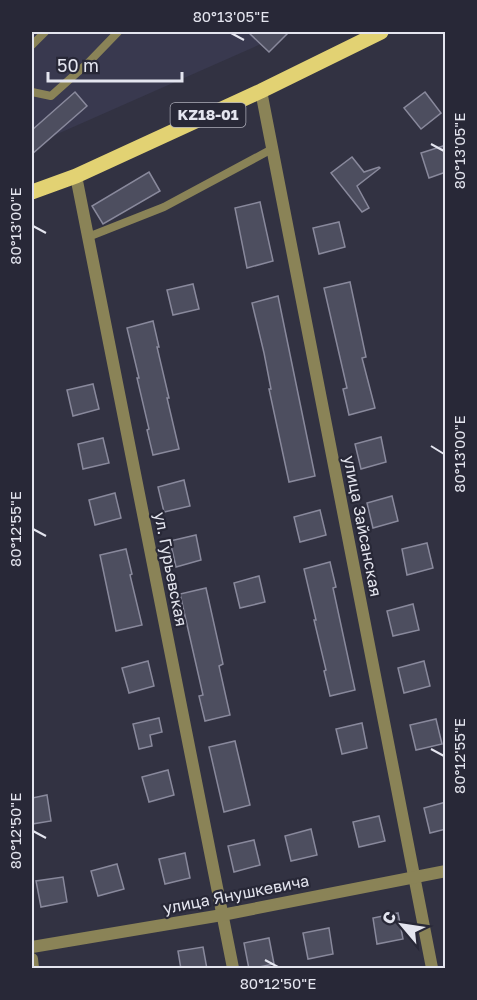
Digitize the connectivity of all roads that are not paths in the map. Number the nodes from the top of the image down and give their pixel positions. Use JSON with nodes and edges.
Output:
{"nodes":[{"id":1,"x":45,"y":32,"type":"edge"},
{"id":2,"x":118,"y":32,"type":"edge"},
{"id":3,"x":381,"y":32,"type":"edge"},
{"id":4,"x":32,"y":45,"type":"edge"},
{"id":5,"x":261,"y":91,"type":"junction"},
{"id":6,"x":32,"y":92,"type":"edge"},
{"id":7,"x":272,"y":149,"type":"junction"},
{"id":8,"x":76,"y":176,"type":"junction"},
{"id":9,"x":32,"y":192,"type":"edge"},
{"id":10,"x":88,"y":237,"type":"junction"},
{"id":11,"x":446,"y":871,"type":"edge"},
{"id":12,"x":414,"y":877,"type":"junction"},
{"id":13,"x":222,"y":915,"type":"junction"},
{"id":14,"x":32,"y":947,"type":"edge"},
{"id":15,"x":32,"y":959,"type":"edge"},
{"id":16,"x":33,"y":969,"type":"edge"},
{"id":17,"x":233,"y":969,"type":"edge"},
{"id":18,"x":432,"y":969,"type":"edge"}],
"edges":[{"from":1,"to":4,"type":"lane"},
{"from":2,"to":6,"type":"lane"},
{"from":3,"to":5,"type":"main road","number":"KZ18-01"},
{"from":5,"to":7,"type":"street","name":"улица Зайсанская"},
{"from":5,"to":8,"type":"main road","number":"KZ18-01"},
{"from":7,"to":10,"type":"lane"},
{"from":7,"to":12,"type":"street","name":"улица Зайсанская"},
{"from":8,"to":9,"type":"main road","number":"KZ18-01"},
{"from":8,"to":10,"type":"street","name":"ул. Гурьевская"},
{"from":10,"to":13,"type":"street","name":"ул. Гурьевская"},
{"from":11,"to":12,"type":"street","name":"улица Янушкевича"},
{"from":12,"to":13,"type":"street","name":"улица Янушкевича"},
{"from":12,"to":18,"type":"street","name":"улица Зайсанская"},
{"from":13,"to":14,"type":"street","name":"улица Янушкевича"},
{"from":13,"to":17,"type":"street","name":"ул. Гурьевская"},
{"from":15,"to":16,"type":"street"}]}
